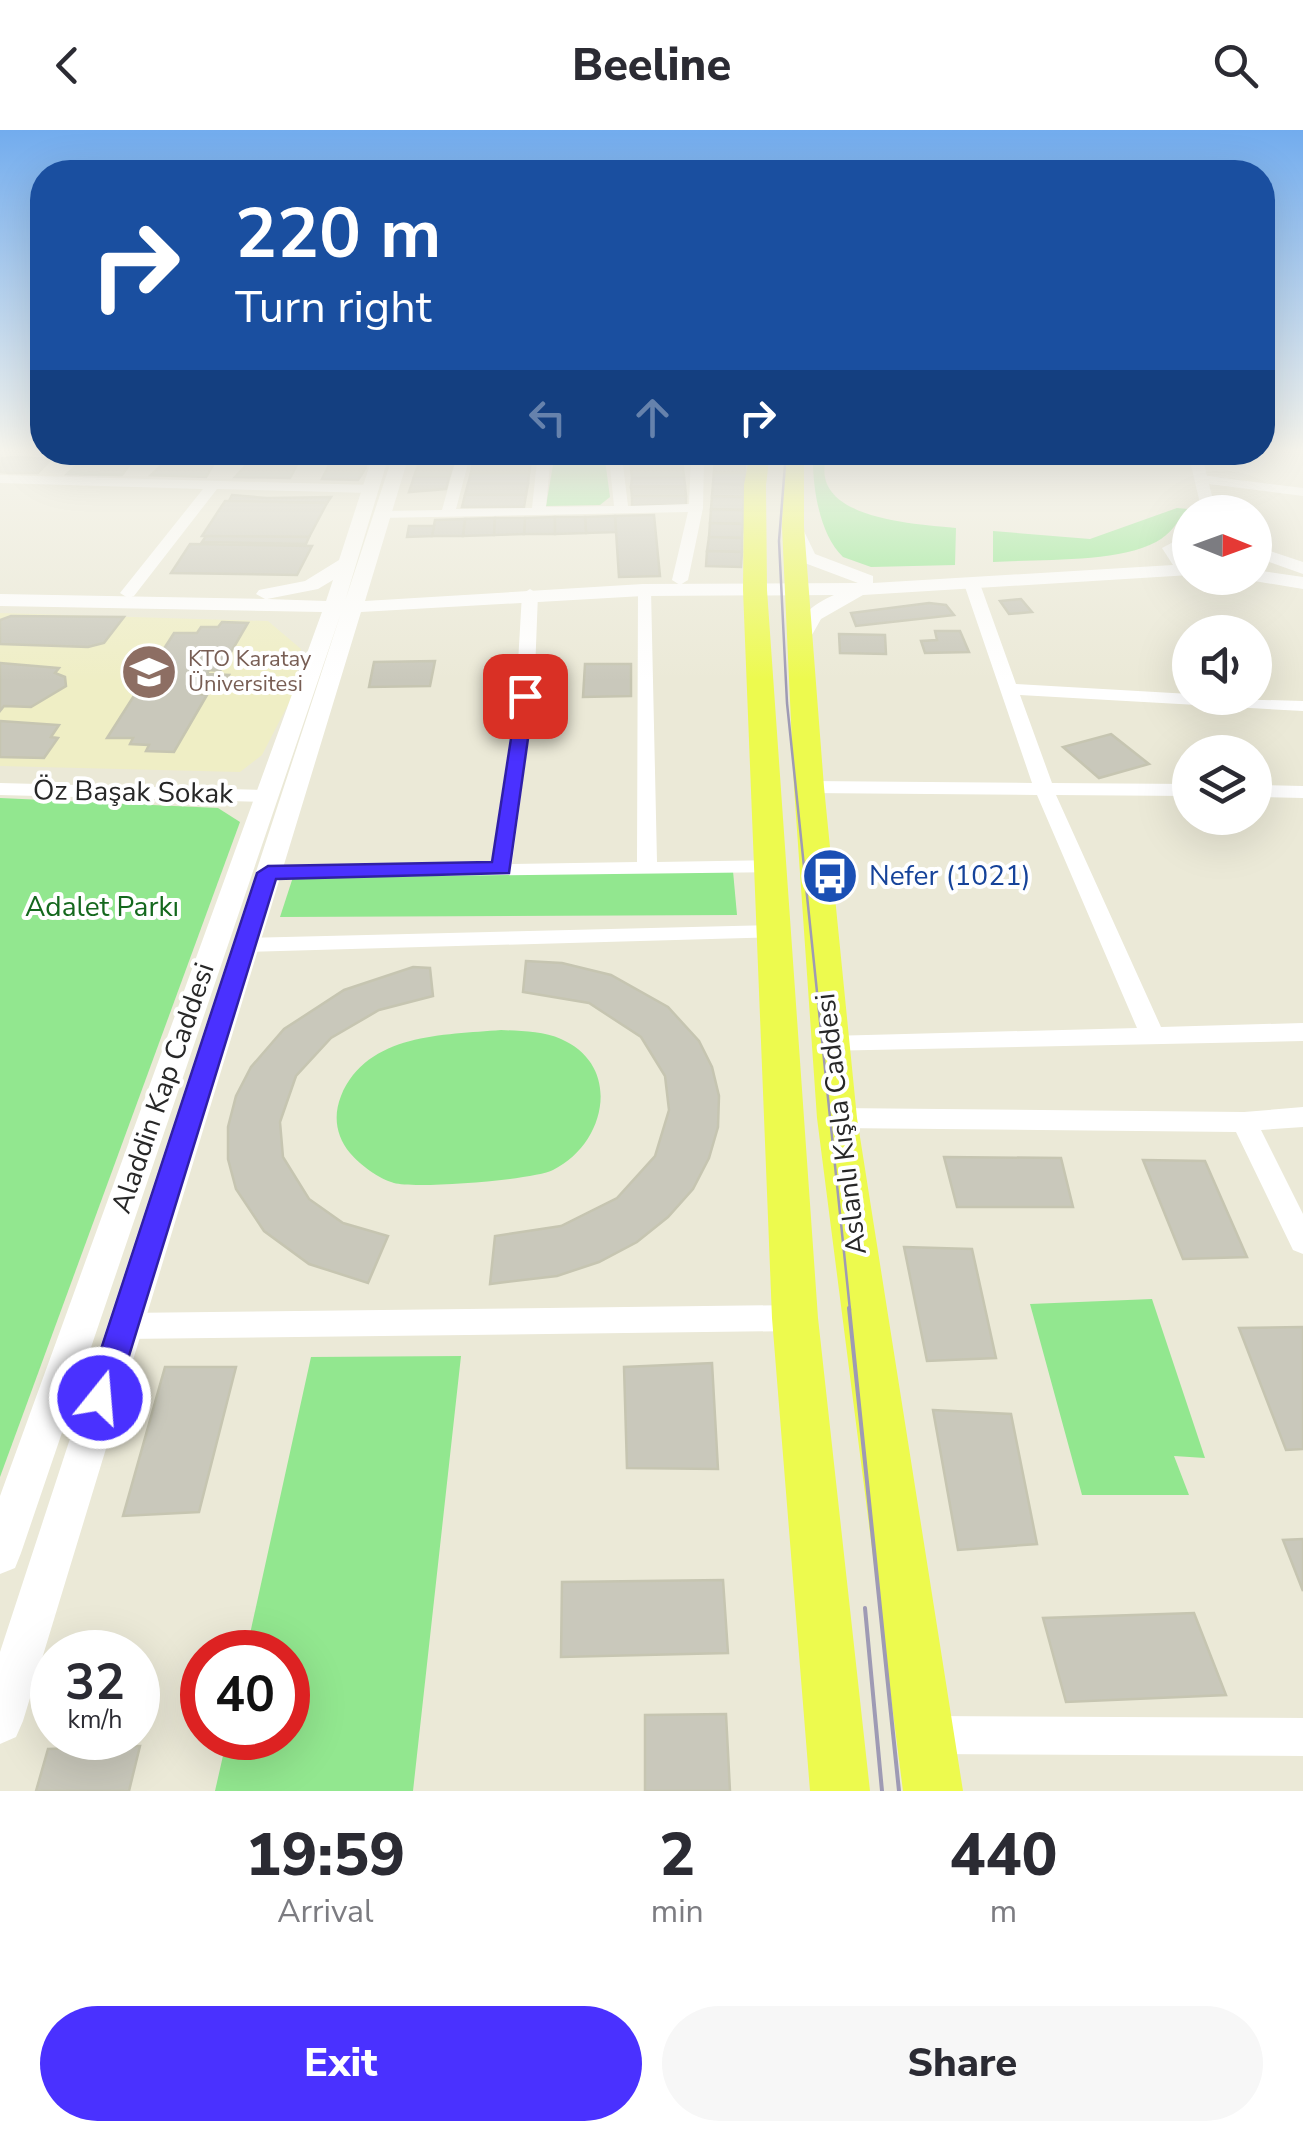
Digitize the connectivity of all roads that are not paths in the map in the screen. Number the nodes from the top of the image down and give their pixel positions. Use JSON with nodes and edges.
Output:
{"nodes":[{"id":1,"x":181,"y":527,"type":"edge"},
{"id":2,"x":370,"y":527,"type":"edge"},
{"id":3,"x":692,"y":527,"type":"edge"},
{"id":4,"x":757,"y":527,"type":"edge"},
{"id":5,"x":793,"y":528,"type":"joint"},
{"id":6,"x":1171,"y":548,"type":"edge"},
{"id":7,"x":1272,"y":558,"type":"edge"},
{"id":8,"x":358,"y":563,"type":"junction"},
{"id":9,"x":1303,"y":568,"type":"edge"},
{"id":10,"x":1172,"y":569,"type":"edge"},
{"id":11,"x":1272,"y":578,"type":"edge"},
{"id":12,"x":680,"y":580,"type":"junction"},
{"id":13,"x":971,"y":582,"type":"junction"},
{"id":14,"x":1303,"y":583,"type":"edge"},
{"id":15,"x":866,"y":584,"type":"junction"},
{"id":16,"x":798,"y":587,"type":"junction"},
{"id":17,"x":0,"y":589,"type":"edge"},
{"id":18,"x":643,"y":590,"type":"junction"},
{"id":19,"x":704,"y":590,"type":"junction"},
{"id":20,"x":128,"y":594,"type":"junction"},
{"id":21,"x":530,"y":594,"type":"junction"},
{"id":22,"x":418,"y":598,"type":"junction"},
{"id":23,"x":755,"y":598,"type":"junction"},
{"id":24,"x":0,"y":600,"type":"edge"},
{"id":25,"x":252,"y":601,"type":"junction"},
{"id":26,"x":346,"y":602,"type":"junction"},
{"id":27,"x":802,"y":638,"type":"junction"},
{"id":28,"x":331,"y":642,"type":"junction"},
{"id":29,"x":1008,"y":689,"type":"junction"},
{"id":30,"x":1303,"y":706,"type":"edge"},
{"id":31,"x":808,"y":787,"type":"junction"},
{"id":32,"x":1044,"y":788,"type":"junction"},
{"id":33,"x":0,"y":789,"type":"edge"},
{"id":34,"x":1172,"y":790,"type":"edge"},
{"id":35,"x":1272,"y":791,"type":"edge"},
{"id":36,"x":1303,"y":792,"type":"edge"},
{"id":37,"x":266,"y":796,"type":"junction"},
{"id":38,"x":772,"y":867,"type":"junction"},
{"id":39,"x":501,"y":868,"type":"junction"},
{"id":40,"x":647,"y":868,"type":"junction"},
{"id":41,"x":268,"y":873,"type":"junction"},
{"id":42,"x":774,"y":932,"type":"junction"},
{"id":43,"x":244,"y":945,"type":"junction"},
{"id":44,"x":1303,"y":1032,"type":"edge"},
{"id":45,"x":1153,"y":1037,"type":"junction"},
{"id":46,"x":829,"y":1045,"type":"junction"},
{"id":47,"x":1303,"y":1116,"type":"edge"},
{"id":48,"x":837,"y":1118,"type":"junction"},
{"id":49,"x":1244,"y":1122,"type":"junction"},
{"id":50,"x":1303,"y":1242,"type":"edge"},
{"id":51,"x":794,"y":1318,"type":"junction"},
{"id":52,"x":123,"y":1326,"type":"junction"},
{"id":53,"x":0,"y":1553,"type":"edge"},
{"id":54,"x":0,"y":1721,"type":"edge"},
{"id":55,"x":924,"y":1735,"type":"junction"},
{"id":56,"x":1303,"y":1738,"type":"edge"},
{"id":57,"x":840,"y":1791,"type":"edge"},
{"id":58,"x":933,"y":1791,"type":"edge"}],
"edges":[{"from":1,"to":20,"type":"street"},
{"from":2,"to":8,"type":"street","name":"Aladdin Kap Caddesi"},
{"from":3,"to":12,"type":"street"},
{"from":4,"to":23,"type":"main road","name":"Aslanlı Kışla Caddesi"},
{"from":5,"to":15,"type":"street"},
{"from":5,"to":16,"type":"main road","name":"Aslanlı Kışla Caddesi"},
{"from":6,"to":15,"type":"street"},
{"from":7,"to":9,"type":"street"},
{"from":8,"to":22,"type":"street"},
{"from":8,"to":25,"type":"street"},
{"from":8,"to":26,"type":"street","name":"Aladdin Kap Caddesi"},
{"from":10,"to":13,"type":"street"},
{"from":11,"to":14,"type":"street"},
{"from":12,"to":22,"type":"street"},
{"from":12,"to":23,"type":"street"},
{"from":13,"to":15,"type":"street"},
{"from":13,"to":29,"type":"street"},
{"from":15,"to":16,"type":"street"},
{"from":15,"to":27,"type":"street"},
{"from":16,"to":23,"type":"street"},
{"from":16,"to":27,"type":"main road","name":"Aslanlı Kışla Caddesi"},
{"from":17,"to":20,"type":"street"},
{"from":18,"to":19,"type":"street"},
{"from":18,"to":21,"type":"street"},
{"from":18,"to":40,"type":"street"},
{"from":19,"to":23,"type":"street"},
{"from":19,"to":23,"type":"street"},
{"from":20,"to":25,"type":"street"},
{"from":21,"to":22,"type":"street"},
{"from":21,"to":39,"type":"street"},
{"from":22,"to":26,"type":"street"},
{"from":22,"to":28,"type":"street"},
{"from":23,"to":38,"type":"main road","name":"Aslanlı Kışla Caddesi"},
{"from":24,"to":25,"type":"street"},
{"from":25,"to":26,"type":"street"},
{"from":25,"to":28,"type":"street"},
{"from":26,"to":28,"type":"street","name":"Aladdin Kap Caddesi"},
{"from":27,"to":31,"type":"main road","name":"Aslanlı Kışla Caddesi"},
{"from":28,"to":37,"type":"street","name":"Aladdin Kap Caddesi"},
{"from":28,"to":41,"type":"street","name":"Aladdin Kap Caddesi"},
{"from":29,"to":30,"type":"street"},
{"from":29,"to":32,"type":"street"},
{"from":31,"to":32,"type":"street"},
{"from":31,"to":46,"type":"main road","name":"Aslanlı Kışla Caddesi"},
{"from":32,"to":34,"type":"street"},
{"from":32,"to":45,"type":"street"},
{"from":33,"to":37,"type":"street","name":"Öz Başak Sokak"},
{"from":35,"to":36,"type":"street"},
{"from":37,"to":53,"type":"street","name":"Aladdin Kap Caddesi"},
{"from":38,"to":40,"type":"street"},
{"from":38,"to":42,"type":"main road","name":"Aslanlı Kışla Caddesi"},
{"from":39,"to":40,"type":"street"},
{"from":39,"to":41,"type":"street"},
{"from":41,"to":43,"type":"street","name":"Aladdin Kap Caddesi"},
{"from":42,"to":43,"type":"street"},
{"from":42,"to":51,"type":"main road","name":"Aslanlı Kışla Caddesi"},
{"from":43,"to":52,"type":"street","name":"Aladdin Kap Caddesi"},
{"from":44,"to":45,"type":"street"},
{"from":45,"to":46,"type":"street"},
{"from":46,"to":48,"type":"main road","name":"Aslanlı Kışla Caddesi"},
{"from":47,"to":49,"type":"street"},
{"from":48,"to":49,"type":"street"},
{"from":48,"to":55,"type":"main road","name":"Aslanlı Kışla Caddesi"},
{"from":49,"to":50,"type":"street"},
{"from":51,"to":52,"type":"street"},
{"from":51,"to":57,"type":"main road","name":"Aslanlı Kışla Caddesi"},
{"from":52,"to":54,"type":"street","name":"Aladdin Kap Caddesi"},
{"from":55,"to":56,"type":"street"},
{"from":55,"to":58,"type":"main road","name":"Aslanlı Kışla Caddesi"}]}
